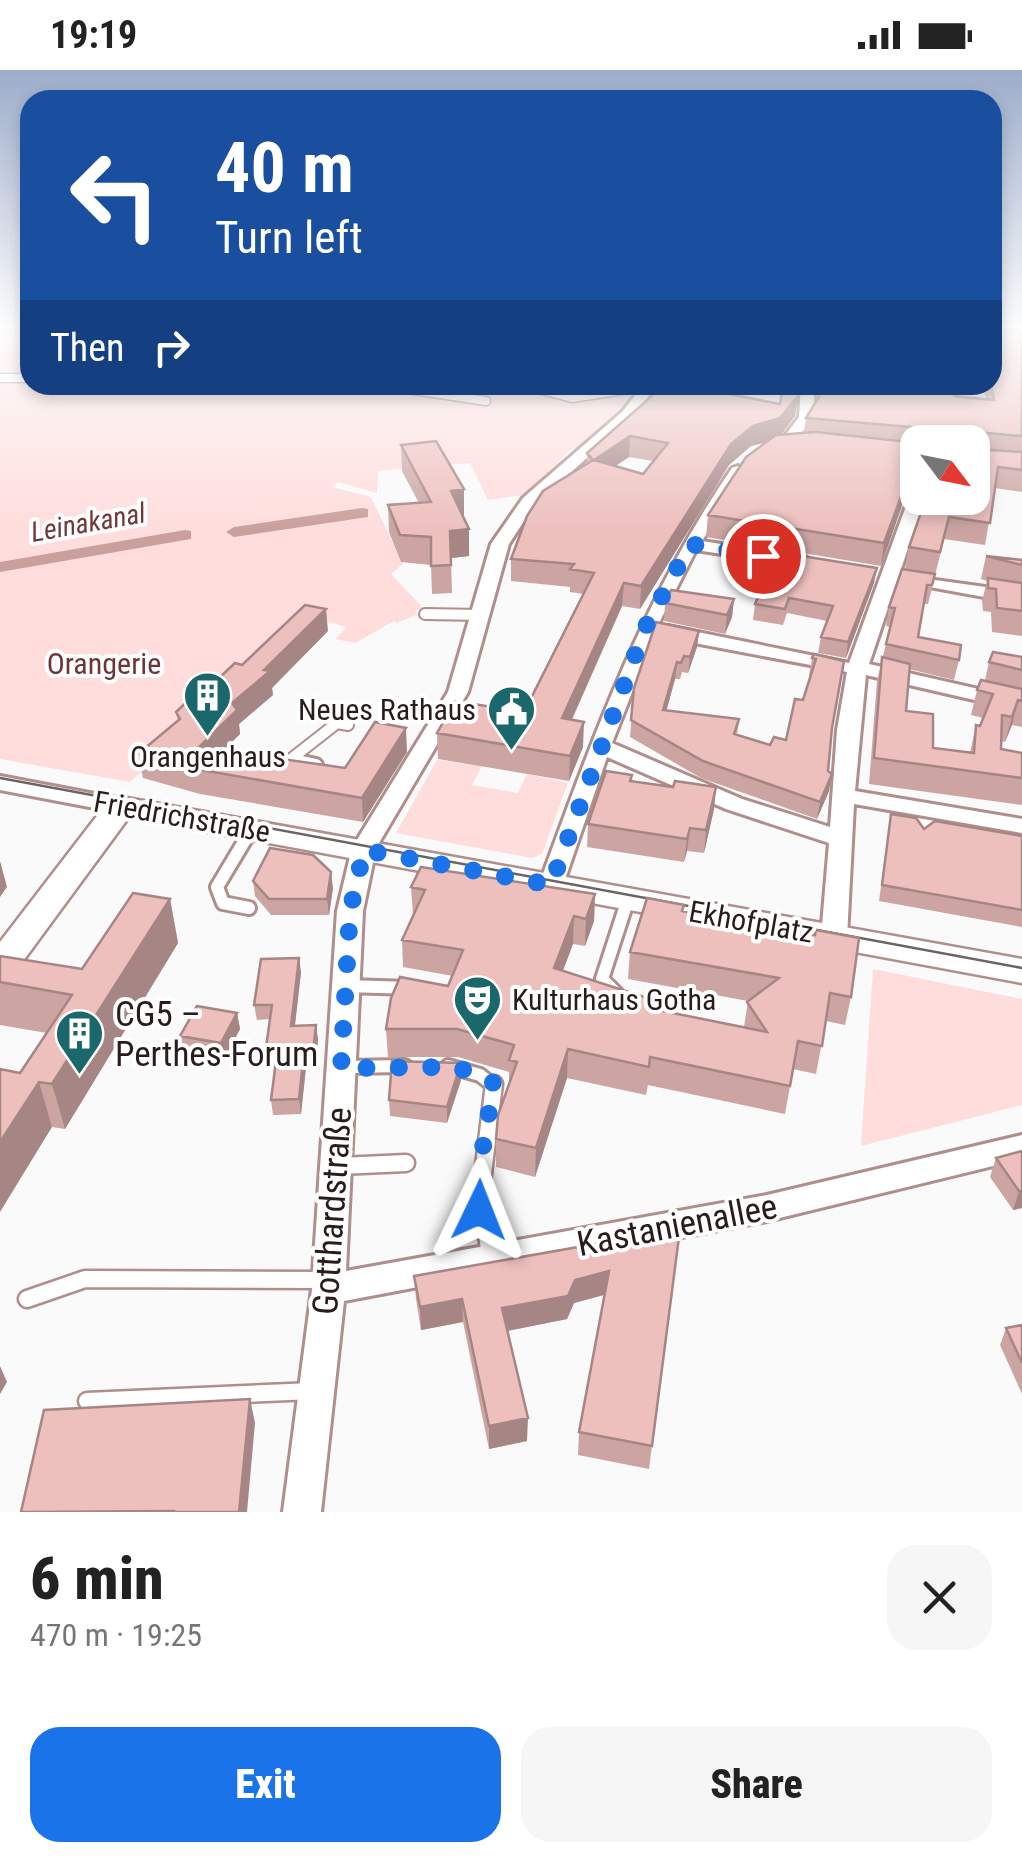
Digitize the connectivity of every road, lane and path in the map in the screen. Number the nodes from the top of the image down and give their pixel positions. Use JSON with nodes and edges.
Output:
{"nodes":[{"id":1,"x":447,"y":395,"type":"edge"},
{"id":2,"x":550,"y":395,"type":"edge"},
{"id":3,"x":612,"y":395,"type":"edge"},
{"id":4,"x":642,"y":395,"type":"edge"},
{"id":5,"x":807,"y":395,"type":"edge"},
{"id":6,"x":486,"y":401,"type":"dead end"},
{"id":7,"x":810,"y":447,"type":"edge"},
{"id":8,"x":768,"y":450,"type":"junction"},
{"id":9,"x":909,"y":515,"type":"edge"},
{"id":10,"x":690,"y":544,"type":"junction"},
{"id":11,"x":826,"y":566,"type":"edge"},
{"id":12,"x":882,"y":575,"type":"junction"},
{"id":13,"x":1022,"y":598,"type":"edge"},
{"id":14,"x":424,"y":614,"type":"dead end"},
{"id":15,"x":481,"y":615,"type":"junction"},
{"id":16,"x":645,"y":628,"type":"junction"},
{"id":17,"x":858,"y":669,"type":"junction"},
{"id":18,"x":1022,"y":706,"type":"edge"},
{"id":19,"x":348,"y":725,"type":"dead end"},
{"id":20,"x":600,"y":746,"type":"junction"},
{"id":21,"x":292,"y":758,"type":"junction"},
{"id":22,"x":260,"y":759,"type":"edge"},
{"id":23,"x":335,"y":768,"type":"edge"},
{"id":24,"x":0,"y":783,"type":"edge"},
{"id":25,"x":845,"y":796,"type":"junction"},
{"id":26,"x":121,"y":806,"type":"junction"},
{"id":27,"x":1022,"y":826,"type":"edge"},
{"id":28,"x":251,"y":830,"type":"junction"},
{"id":29,"x":841,"y":839,"type":"junction"},
{"id":30,"x":364,"y":850,"type":"junction"},
{"id":31,"x":551,"y":885,"type":"junction"},
{"id":32,"x":628,"y":899,"type":"junction"},
{"id":33,"x":249,"y":908,"type":"dead end"},
{"id":34,"x":835,"y":929,"type":"junction"},
{"id":35,"x":0,"y":967,"type":"edge"},
{"id":36,"x":1022,"y":971,"type":"edge"},
{"id":37,"x":346,"y":986,"type":"junction"},
{"id":38,"x":432,"y":990,"type":"edge"},
{"id":39,"x":627,"y":1004,"type":"edge"},
{"id":40,"x":341,"y":1068,"type":"junction"},
{"id":41,"x":1022,"y":1147,"type":"edge"},
{"id":42,"x":406,"y":1163,"type":"dead end"},
{"id":43,"x":336,"y":1166,"type":"junction"},
{"id":44,"x":491,"y":1262,"type":"junction"},
{"id":45,"x":329,"y":1284,"type":"junction"},
{"id":46,"x":27,"y":1299,"type":"dead end"},
{"id":47,"x":317,"y":1390,"type":"junction"},
{"id":48,"x":87,"y":1402,"type":"dead end"},
{"id":49,"x":302,"y":1512,"type":"edge"}],
"edges":[{"from":1,"to":6,"type":"lane"},
{"from":2,"to":3,"type":"lane"},
{"from":4,"to":15,"type":"street","name":"Gotthardstraße"},
{"from":5,"to":8,"type":"street"},
{"from":7,"to":8,"type":"street"},
{"from":8,"to":10,"type":"street"},
{"from":9,"to":12,"type":"street","name":"Ekhofplatz"},
{"from":10,"to":11,"type":"street"},
{"from":10,"to":16,"type":"street"},
{"from":12,"to":13,"type":"street"},
{"from":12,"to":17,"type":"street","name":"Ekhofplatz"},
{"from":14,"to":15,"type":"lane"},
{"from":15,"to":30,"type":"street","name":"Gotthardstraße"},
{"from":16,"to":17,"type":"street"},
{"from":16,"to":20,"type":"street"},
{"from":17,"to":18,"type":"street"},
{"from":17,"to":25,"type":"street","name":"Ekhofplatz"},
{"from":19,"to":21,"type":"lane"},
{"from":20,"to":29,"type":"street"},
{"from":20,"to":31,"type":"street"},
{"from":21,"to":22,"type":"lane"},
{"from":21,"to":23,"type":"lane"},
{"from":24,"to":26,"type":"street","name":"Friedrichstraße"},
{"from":25,"to":27,"type":"street"},
{"from":25,"to":29,"type":"street","name":"Ekhofplatz"},
{"from":26,"to":28,"type":"main road","name":"Friedrichstraße"},
{"from":26,"to":35,"type":"main road"},
{"from":28,"to":30,"type":"main road","name":"Friedrichstraße"},
{"from":28,"to":33,"type":"lane"},
{"from":29,"to":34,"type":"street","name":"Ekhofplatz"},
{"from":30,"to":31,"type":"main road","name":"Ekhofplatz"},
{"from":30,"to":37,"type":"street","name":"Gotthardstraße"},
{"from":31,"to":32,"type":"main road","name":"Ekhofplatz"},
{"from":32,"to":34,"type":"main road","name":"Ekhofplatz"},
{"from":32,"to":39,"type":"lane"},
{"from":34,"to":36,"type":"main road","name":"Ekhofplatz"},
{"from":37,"to":38,"type":"lane"},
{"from":37,"to":40,"type":"street","name":"Gotthardstraße"},
{"from":40,"to":43,"type":"street","name":"Gotthardstraße"},
{"from":40,"to":44,"type":"lane"},
{"from":41,"to":44,"type":"street","name":"Kastanienallee"},
{"from":42,"to":43,"type":"lane"},
{"from":43,"to":45,"type":"street","name":"Gotthardstraße"},
{"from":44,"to":45,"type":"street","name":"Kastanienallee"},
{"from":45,"to":46,"type":"lane"},
{"from":45,"to":47,"type":"street","name":"Gotthardstraße"},
{"from":47,"to":48,"type":"lane"},
{"from":47,"to":49,"type":"street","name":"Gotthardstraße"}]}
